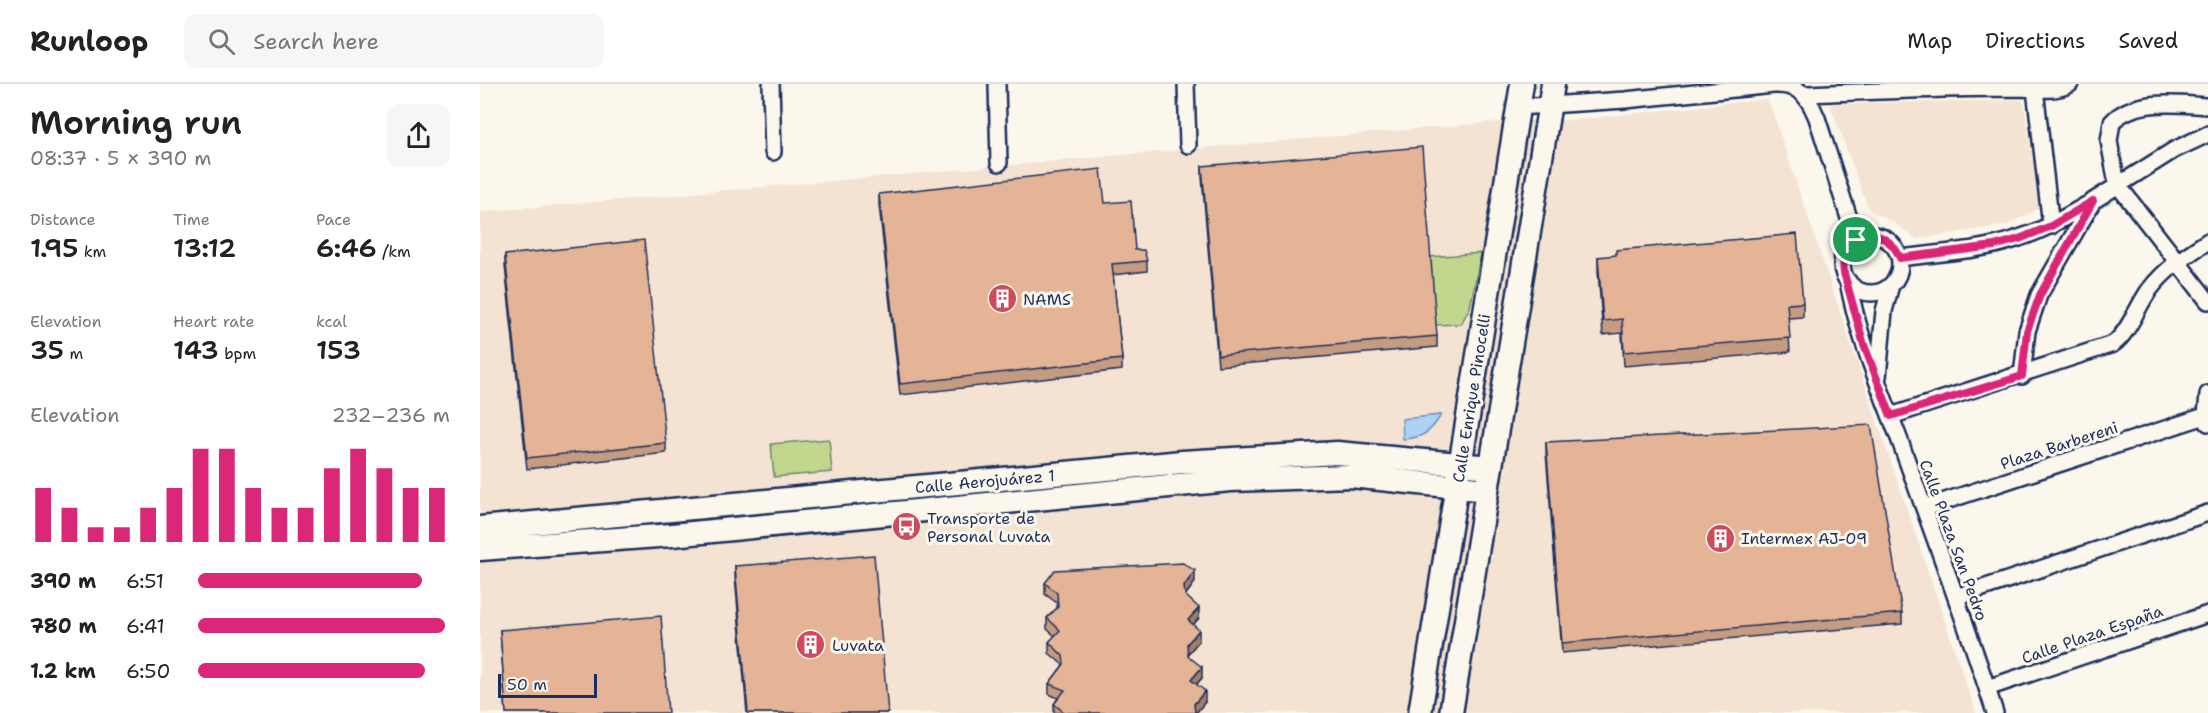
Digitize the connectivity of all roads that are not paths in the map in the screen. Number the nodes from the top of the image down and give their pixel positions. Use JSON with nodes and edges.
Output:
{"nodes":[{"id":1,"x":771,"y":84,"type":"edge"},
{"id":2,"x":997,"y":84,"type":"edge"},
{"id":3,"x":1186,"y":84,"type":"edge"},
{"id":4,"x":1522,"y":84,"type":"edge"},
{"id":5,"x":1553,"y":84,"type":"edge"},
{"id":6,"x":2070,"y":84,"type":"edge"},
{"id":7,"x":1720,"y":87,"type":"edge"},
{"id":8,"x":2035,"y":89,"type":"junction"},
{"id":9,"x":1805,"y":94,"type":"junction"},
{"id":10,"x":1549,"y":106,"type":"junction"},
{"id":11,"x":2208,"y":106,"type":"edge"},
{"id":12,"x":1518,"y":107,"type":"junction"},
{"id":13,"x":2208,"y":134,"type":"edge"},
{"id":14,"x":1188,"y":145,"type":"dead end"},
{"id":15,"x":773,"y":152,"type":"dead end"},
{"id":16,"x":999,"y":163,"type":"dead end"},
{"id":17,"x":2117,"y":184,"type":"junction"},
{"id":18,"x":2093,"y":201,"type":"junction"},
{"id":19,"x":2051,"y":226,"type":"junction"},
{"id":20,"x":1856,"y":240,"type":"junction"},
{"id":21,"x":2208,"y":241,"type":"edge"},
{"id":22,"x":1900,"y":258,"type":"junction"},
{"id":23,"x":2177,"y":262,"type":"junction"},
{"id":24,"x":1848,"y":281,"type":"junction"},
{"id":25,"x":1891,"y":285,"type":"junction"},
{"id":26,"x":2208,"y":301,"type":"edge"},
{"id":27,"x":2022,"y":376,"type":"junction"},
{"id":28,"x":1878,"y":381,"type":"junction"},
{"id":29,"x":2208,"y":394,"type":"edge"},
{"id":30,"x":1891,"y":416,"type":"junction"},
{"id":31,"x":2207,"y":418,"type":"edge"},
{"id":32,"x":1460,"y":463,"type":"junction"},
{"id":33,"x":1491,"y":467,"type":"junction"},
{"id":34,"x":1456,"y":487,"type":"junction"},
{"id":35,"x":1487,"y":490,"type":"junction"},
{"id":36,"x":1924,"y":508,"type":"junction"},
{"id":37,"x":2208,"y":513,"type":"edge"},
{"id":38,"x":480,"y":528,"type":"edge"},
{"id":39,"x":480,"y":549,"type":"edge"},
{"id":40,"x":1956,"y":597,"type":"junction"},
{"id":41,"x":2208,"y":614,"type":"edge"},
{"id":42,"x":1987,"y":688,"type":"junction"},
{"id":43,"x":1420,"y":713,"type":"edge"},
{"id":44,"x":1451,"y":713,"type":"edge"},
{"id":45,"x":1995,"y":713,"type":"edge"}],
"edges":[{"from":1,"to":15,"type":"street"},
{"from":2,"to":16,"type":"street"},
{"from":3,"to":14,"type":"street"},
{"from":4,"to":12,"type":"street","name":"Calle Enrique Pinocelli"},
{"from":5,"to":10,"type":"street","name":"Calle Enrique Pinocelli"},
{"from":6,"to":8,"type":"street"},
{"from":7,"to":9,"type":"street"},
{"from":7,"to":10,"type":"street"},
{"from":8,"to":9,"type":"street"},
{"from":8,"to":19,"type":"street"},
{"from":9,"to":20,"type":"street"},
{"from":10,"to":12,"type":"street"},
{"from":10,"to":33,"type":"street","name":"Calle Enrique Pinocelli"},
{"from":11,"to":17,"type":"street"},
{"from":12,"to":32,"type":"street","name":"Calle Enrique Pinocelli"},
{"from":13,"to":17,"type":"street"},
{"from":17,"to":18,"type":"street"},
{"from":17,"to":23,"type":"street"},
{"from":18,"to":19,"type":"street"},
{"from":18,"to":27,"type":"street"},
{"from":19,"to":22,"type":"street"},
{"from":20,"to":22,"type":"street"},
{"from":20,"to":24,"type":"street"},
{"from":21,"to":23,"type":"street"},
{"from":22,"to":25,"type":"street"},
{"from":23,"to":26,"type":"street"},
{"from":23,"to":27,"type":"street"},
{"from":24,"to":25,"type":"street"},
{"from":24,"to":28,"type":"street","name":"Calle Plaza San Pedro"},
{"from":25,"to":28,"type":"street","name":"Calle Plaza San Pedro"},
{"from":27,"to":30,"type":"street"},
{"from":28,"to":30,"type":"street","name":"Calle Plaza San Pedro"},
{"from":29,"to":31,"type":"street","name":"Plaza Barbereni"},
{"from":30,"to":36,"type":"street","name":"Calle Plaza San Pedro"},
{"from":31,"to":36,"type":"street","name":"Plaza Barbereni"},
{"from":32,"to":33,"type":"street","name":"Calle Aerojuárez 1"},
{"from":32,"to":34,"type":"street","name":"Calle Enrique Pinocelli"},
{"from":32,"to":38,"type":"street","name":"Calle Aerojuárez 1"},
{"from":33,"to":35,"type":"street","name":"Calle Enrique Pinocelli"},
{"from":34,"to":35,"type":"street","name":"Calle Aerojuárez 1"},
{"from":34,"to":39,"type":"street","name":"Calle Aerojuárez 1"},
{"from":34,"to":43,"type":"street","name":"Calle Enrique Pinocelli"},
{"from":35,"to":44,"type":"street","name":"Calle Enrique Pinocelli"},
{"from":36,"to":40,"type":"street","name":"Calle Plaza San Pedro"},
{"from":37,"to":40,"type":"street"},
{"from":40,"to":42,"type":"street","name":"Calle Plaza San Pedro"},
{"from":41,"to":42,"type":"street","name":"Calle Plaza España"},
{"from":42,"to":45,"type":"street","name":"Calle Plaza San Pedro"}]}
